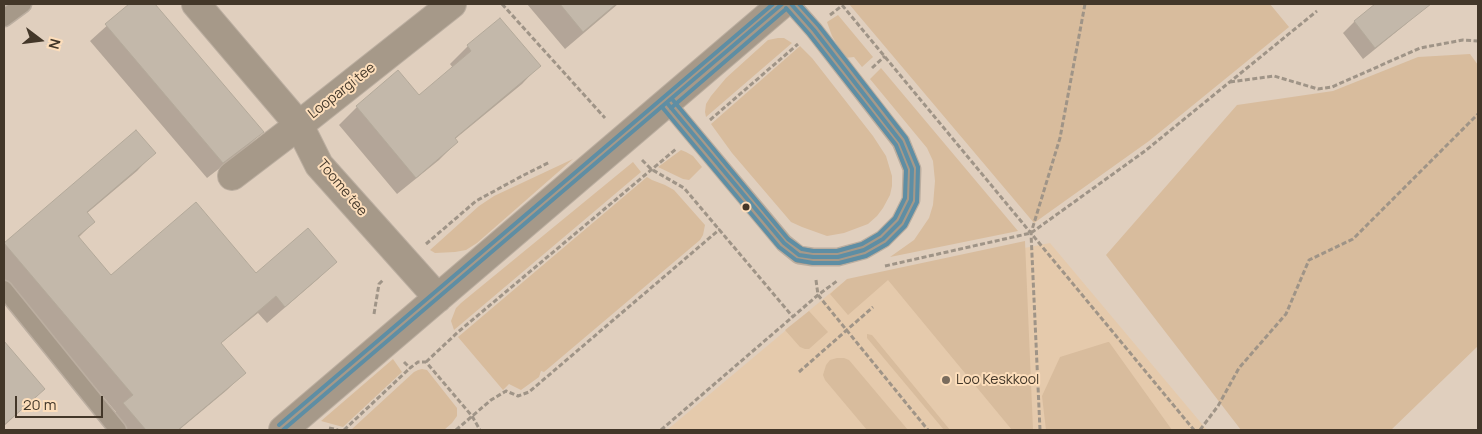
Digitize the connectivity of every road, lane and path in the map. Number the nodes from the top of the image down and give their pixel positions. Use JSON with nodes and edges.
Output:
{"nodes":[{"id":1,"x":23,"y":4,"type":"edge"},
{"id":2,"x":196,"y":4,"type":"edge"},
{"id":3,"x":452,"y":4,"type":"edge"},
{"id":4,"x":502,"y":4,"type":"edge"},
{"id":5,"x":782,"y":4,"type":"edge"},
{"id":6,"x":791,"y":4,"type":"edge"},
{"id":7,"x":843,"y":4,"type":"edge"},
{"id":8,"x":1085,"y":4,"type":"edge"},
{"id":9,"x":1317,"y":11,"type":"dead end"},
{"id":10,"x":4,"y":18,"type":"edge"},
{"id":11,"x":814,"y":30,"type":"junction"},
{"id":12,"x":1478,"y":41,"type":"edge"},
{"id":13,"x":1229,"y":82,"type":"junction"},
{"id":14,"x":667,"y":103,"type":"junction"},
{"id":15,"x":1478,"y":114,"type":"edge"},
{"id":16,"x":608,"y":121,"type":"dead end"},
{"id":17,"x":300,"y":125,"type":"junction"},
{"id":18,"x":692,"y":135,"type":"junction"},
{"id":19,"x":639,"y":156,"type":"dead end"},
{"id":20,"x":651,"y":169,"type":"junction"},
{"id":21,"x":232,"y":176,"type":"dead end"},
{"id":22,"x":720,"y":229,"type":"junction"},
{"id":23,"x":1031,"y":233,"type":"junction"},
{"id":24,"x":812,"y":257,"type":"junction"},
{"id":25,"x":883,"y":266,"type":"dead end"},
{"id":26,"x":839,"y":280,"type":"dead end"},
{"id":27,"x":4,"y":289,"type":"edge"},
{"id":28,"x":818,"y":295,"type":"junction"},
{"id":29,"x":438,"y":298,"type":"junction"},
{"id":30,"x":873,"y":307,"type":"dead end"},
{"id":31,"x":793,"y":316,"type":"junction"},
{"id":32,"x":846,"y":330,"type":"junction"},
{"id":33,"x":398,"y":356,"type":"dead end"},
{"id":34,"x":426,"y":362,"type":"junction"},
{"id":35,"x":410,"y":368,"type":"junction"},
{"id":36,"x":799,"y":372,"type":"dead end"},
{"id":37,"x":472,"y":416,"type":"junction"},
{"id":38,"x":118,"y":430,"type":"edge"},
{"id":39,"x":283,"y":430,"type":"edge"},
{"id":40,"x":344,"y":430,"type":"edge"},
{"id":41,"x":456,"y":430,"type":"edge"},
{"id":42,"x":480,"y":430,"type":"edge"},
{"id":43,"x":661,"y":430,"type":"edge"},
{"id":44,"x":928,"y":430,"type":"edge"},
{"id":45,"x":1040,"y":430,"type":"edge"},
{"id":46,"x":1194,"y":430,"type":"edge"},
{"id":47,"x":1200,"y":430,"type":"edge"}],
"edges":[{"from":1,"to":10,"type":"lane"},
{"from":2,"to":17,"type":"street","name":"Toome tee"},
{"from":3,"to":17,"type":"street","name":"Loopargi tee"},
{"from":4,"to":16,"type":"path"},
{"from":5,"to":14,"type":"street"},
{"from":6,"to":11,"type":"lane"},
{"from":7,"to":11,"type":"path"},
{"from":7,"to":23,"type":"path"},
{"from":8,"to":23,"type":"path"},
{"from":9,"to":13,"type":"path"},
{"from":11,"to":18,"type":"path"},
{"from":11,"to":24,"type":"lane"},
{"from":12,"to":13,"type":"path"},
{"from":13,"to":23,"type":"path"},
{"from":14,"to":18,"type":"lane"},
{"from":14,"to":29,"type":"street"},
{"from":15,"to":47,"type":"path"},
{"from":17,"to":21,"type":"street","name":"Loopargi tee"},
{"from":17,"to":29,"type":"street","name":"Toome tee"},
{"from":18,"to":20,"type":"path"},
{"from":18,"to":24,"type":"lane"},
{"from":19,"to":20,"type":"path"},
{"from":20,"to":22,"type":"path"},
{"from":20,"to":34,"type":"path"},
{"from":22,"to":31,"type":"path"},
{"from":22,"to":37,"type":"path"},
{"from":23,"to":25,"type":"path"},
{"from":23,"to":45,"type":"path"},
{"from":23,"to":46,"type":"path"},
{"from":24,"to":28,"type":"path"},
{"from":26,"to":28,"type":"path"},
{"from":27,"to":38,"type":"lane"},
{"from":28,"to":31,"type":"path"},
{"from":28,"to":32,"type":"path"},
{"from":29,"to":39,"type":"street"},
{"from":30,"to":32,"type":"path"},
{"from":31,"to":43,"type":"path"},
{"from":32,"to":36,"type":"path"},
{"from":32,"to":44,"type":"path"},
{"from":33,"to":35,"type":"path"},
{"from":34,"to":35,"type":"path"},
{"from":34,"to":37,"type":"path"},
{"from":35,"to":40,"type":"path"},
{"from":37,"to":41,"type":"path"},
{"from":37,"to":42,"type":"path"}]}
